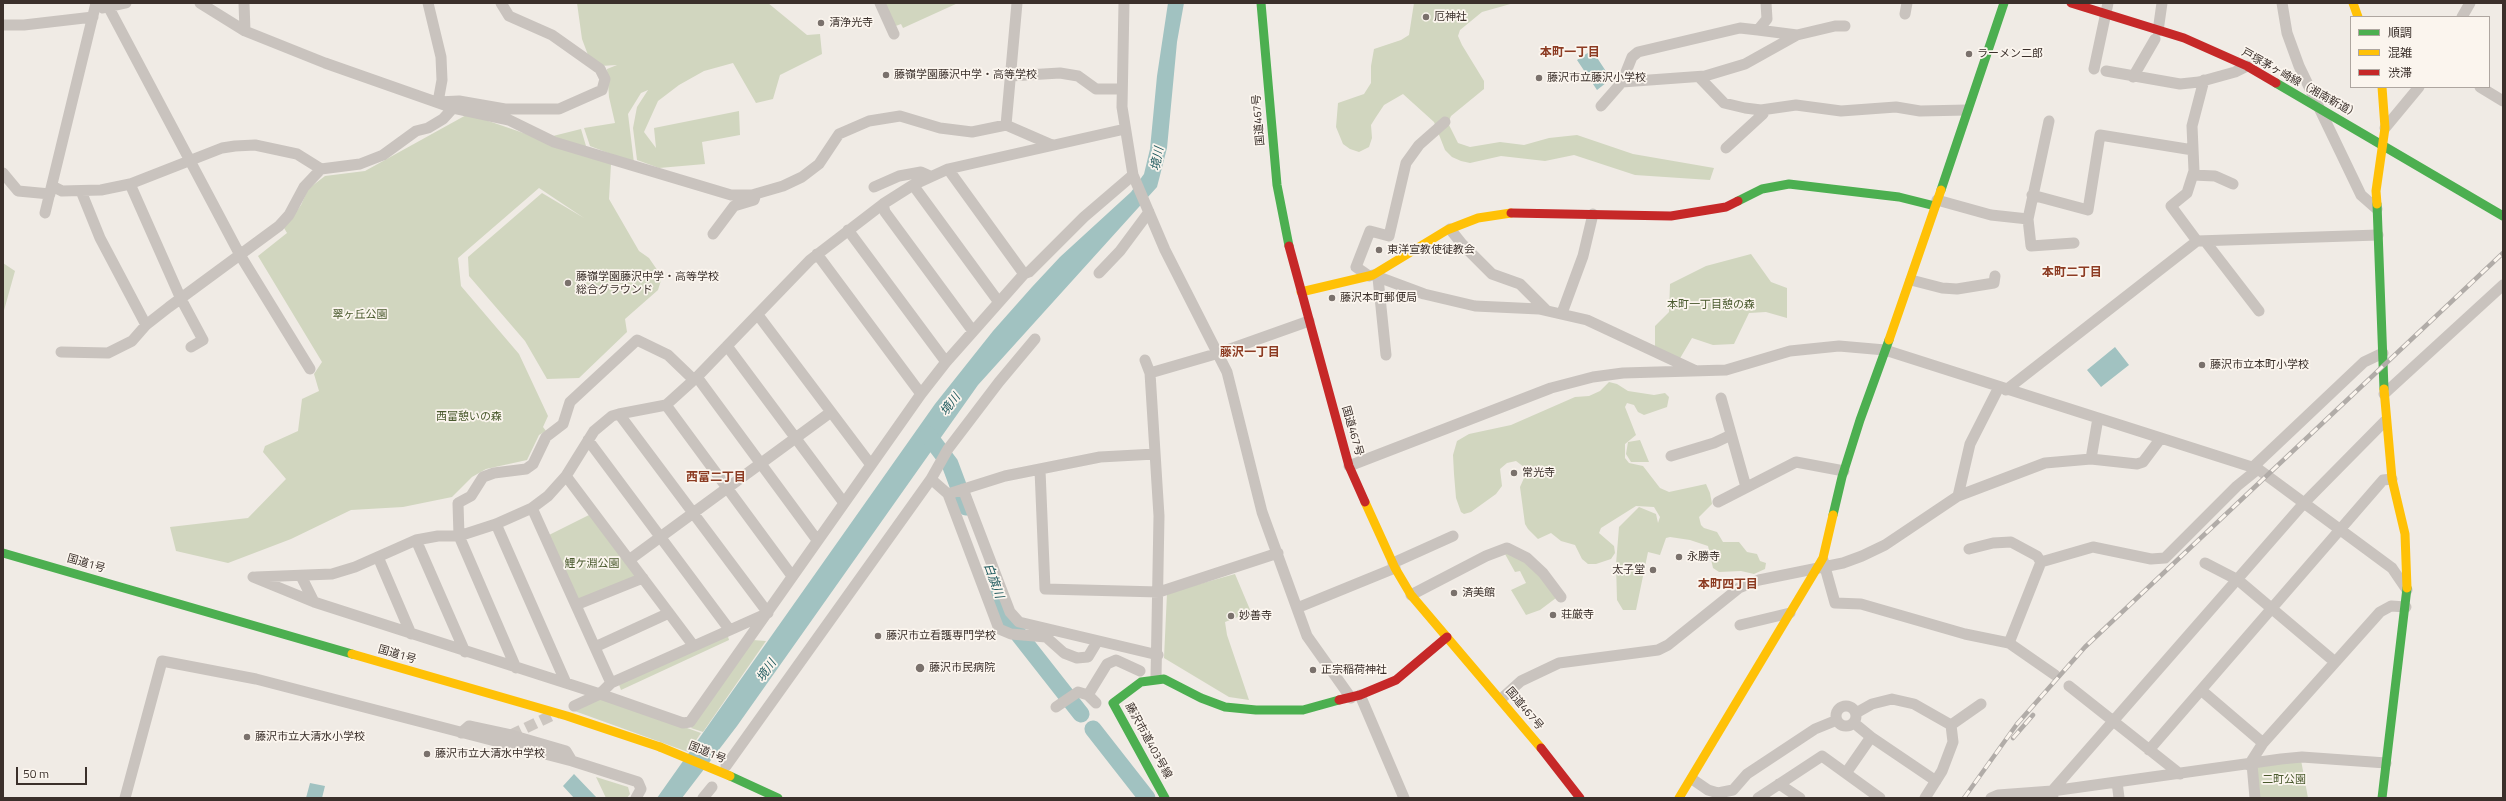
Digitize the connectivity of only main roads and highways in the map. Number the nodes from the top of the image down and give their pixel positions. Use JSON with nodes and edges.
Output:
{"nodes":[{"id":1,"x":1261,"y":3,"type":"edge"},
{"id":2,"x":2004,"y":3,"type":"edge"},
{"id":3,"x":2071,"y":3,"type":"edge"},
{"id":4,"x":2353,"y":3,"type":"edge"},
{"id":5,"x":2358,"y":16,"type":"edge"},
{"id":6,"x":2382,"y":88,"type":"edge"},
{"id":7,"x":2382,"y":144,"type":"junction"},
{"id":8,"x":1936,"y":203,"type":"junction"},
{"id":9,"x":2503,"y":216,"type":"edge"},
{"id":10,"x":1301,"y":292,"type":"junction"},
{"id":11,"x":3,"y":553,"type":"edge"},
{"id":12,"x":1447,"y":638,"type":"junction"},
{"id":13,"x":778,"y":798,"type":"edge"},
{"id":14,"x":1165,"y":798,"type":"edge"},
{"id":15,"x":1580,"y":798,"type":"edge"},
{"id":16,"x":1679,"y":798,"type":"edge"},
{"id":17,"x":2382,"y":798,"type":"edge"}],
"edges":[{"from":1,"to":10,"type":"main road","name":"国道467号"},
{"from":2,"to":8,"type":"main road"},
{"from":3,"to":7,"type":"main road","name":"戸塚茅ヶ崎線（湘南新道）"},
{"from":4,"to":5,"type":"main road"},
{"from":6,"to":7,"type":"main road"},
{"from":7,"to":9,"type":"main road","name":"戸塚茅ヶ崎線（湘南新道）"},
{"from":7,"to":17,"type":"main road"},
{"from":8,"to":10,"type":"main road"},
{"from":8,"to":16,"type":"main road"},
{"from":10,"to":12,"type":"main road","name":"国道467号"},
{"from":11,"to":13,"type":"main road","name":"国道1号","bridge":true},
{"from":12,"to":14,"type":"main road","name":"藤沢市道403号線"},
{"from":12,"to":15,"type":"main road","name":"国道467号"}]}
